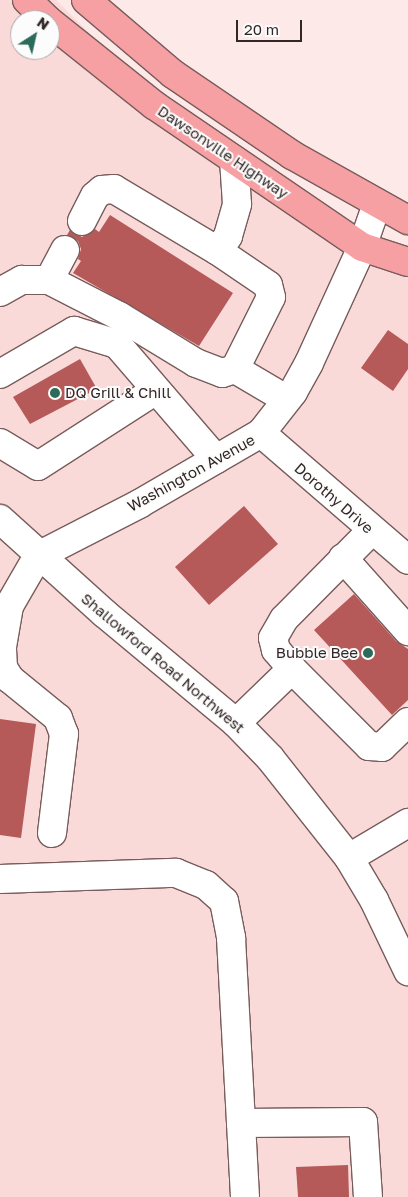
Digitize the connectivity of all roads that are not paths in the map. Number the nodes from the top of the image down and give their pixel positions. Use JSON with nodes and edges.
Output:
{"nodes":[{"id":1,"x":27,"y":0,"type":"edge"},
{"id":2,"x":86,"y":0,"type":"edge"},
{"id":3,"x":37,"y":10,"type":"edge"},
{"id":4,"x":60,"y":30,"type":"edge"},
{"id":5,"x":234,"y":160,"type":"junction"},
{"id":6,"x":376,"y":204,"type":"junction"},
{"id":7,"x":408,"y":220,"type":"edge"},
{"id":8,"x":82,"y":221,"type":"dead end"},
{"id":9,"x":362,"y":247,"type":"junction"},
{"id":10,"x":65,"y":250,"type":"dead end"},
{"id":11,"x":218,"y":251,"type":"junction"},
{"id":12,"x":408,"y":262,"type":"edge"},
{"id":13,"x":49,"y":280,"type":"junction"},
{"id":14,"x":0,"y":292,"type":"edge"},
{"id":15,"x":235,"y":368,"type":"junction"},
{"id":16,"x":0,"y":374,"type":"edge"},
{"id":17,"x":156,"y":390,"type":"junction"},
{"id":18,"x":286,"y":399,"type":"junction"},
{"id":19,"x":261,"y":433,"type":"junction"},
{"id":20,"x":0,"y":443,"type":"edge"},
{"id":21,"x":216,"y":459,"type":"junction"},
{"id":22,"x":0,"y":519,"type":"edge"},
{"id":23,"x":371,"y":531,"type":"junction"},
{"id":24,"x":38,"y":556,"type":"junction"},
{"id":25,"x":343,"y":558,"type":"junction"},
{"id":26,"x":408,"y":560,"type":"edge"},
{"id":27,"x":408,"y":631,"type":"edge"},
{"id":28,"x":292,"y":668,"type":"junction"},
{"id":29,"x":408,"y":722,"type":"edge"},
{"id":30,"x":236,"y":723,"type":"junction"},
{"id":31,"x":408,"y":823,"type":"edge"},
{"id":32,"x":52,"y":833,"type":"dead end"},
{"id":33,"x":349,"y":858,"type":"junction"},
{"id":34,"x":0,"y":878,"type":"edge"},
{"id":35,"x":408,"y":971,"type":"edge"},
{"id":36,"x":241,"y":1123,"type":"junction"},
{"id":37,"x":245,"y":1197,"type":"edge"},
{"id":38,"x":368,"y":1197,"type":"edge"}],
"edges":[{"from":1,"to":3,"type":"main road","name":"Dawsonville Highway"},
{"from":2,"to":6,"type":"main road"},
{"from":4,"to":5,"type":"main road","name":"Dawsonville Highway"},
{"from":5,"to":9,"type":"main road","name":"Dawsonville Highway"},
{"from":5,"to":11,"type":"street"},
{"from":6,"to":7,"type":"main road"},
{"from":6,"to":9,"type":"street","name":"Washington Avenue"},
{"from":8,"to":11,"type":"street"},
{"from":9,"to":12,"type":"main road","name":"Dawsonville Highway"},
{"from":9,"to":18,"type":"street","name":"Washington Avenue"},
{"from":10,"to":13,"type":"street"},
{"from":11,"to":15,"type":"street"},
{"from":13,"to":14,"type":"street"},
{"from":13,"to":15,"type":"street"},
{"from":15,"to":18,"type":"street"},
{"from":16,"to":17,"type":"street"},
{"from":17,"to":20,"type":"street"},
{"from":17,"to":21,"type":"street"},
{"from":18,"to":19,"type":"street","name":"Washington Avenue"},
{"from":19,"to":21,"type":"street","name":"Washington Avenue"},
{"from":19,"to":23,"type":"street","name":"Dorothy Drive"},
{"from":21,"to":24,"type":"street","name":"Washington Avenue"},
{"from":22,"to":24,"type":"street","name":"Shallowford Road Northwest"},
{"from":23,"to":25,"type":"street"},
{"from":23,"to":26,"type":"street","name":"Dorothy Drive"},
{"from":24,"to":30,"type":"street","name":"Shallowford Road Northwest"},
{"from":24,"to":32,"type":"street"},
{"from":25,"to":27,"type":"street"},
{"from":25,"to":28,"type":"street"},
{"from":28,"to":29,"type":"street"},
{"from":28,"to":30,"type":"street"},
{"from":30,"to":33,"type":"street","name":"Shallowford Road Northwest"},
{"from":31,"to":33,"type":"street"},
{"from":33,"to":35,"type":"street","name":"Shallowford Road Northwest"},
{"from":34,"to":36,"type":"street"},
{"from":36,"to":37,"type":"street"},
{"from":36,"to":38,"type":"street"}]}
